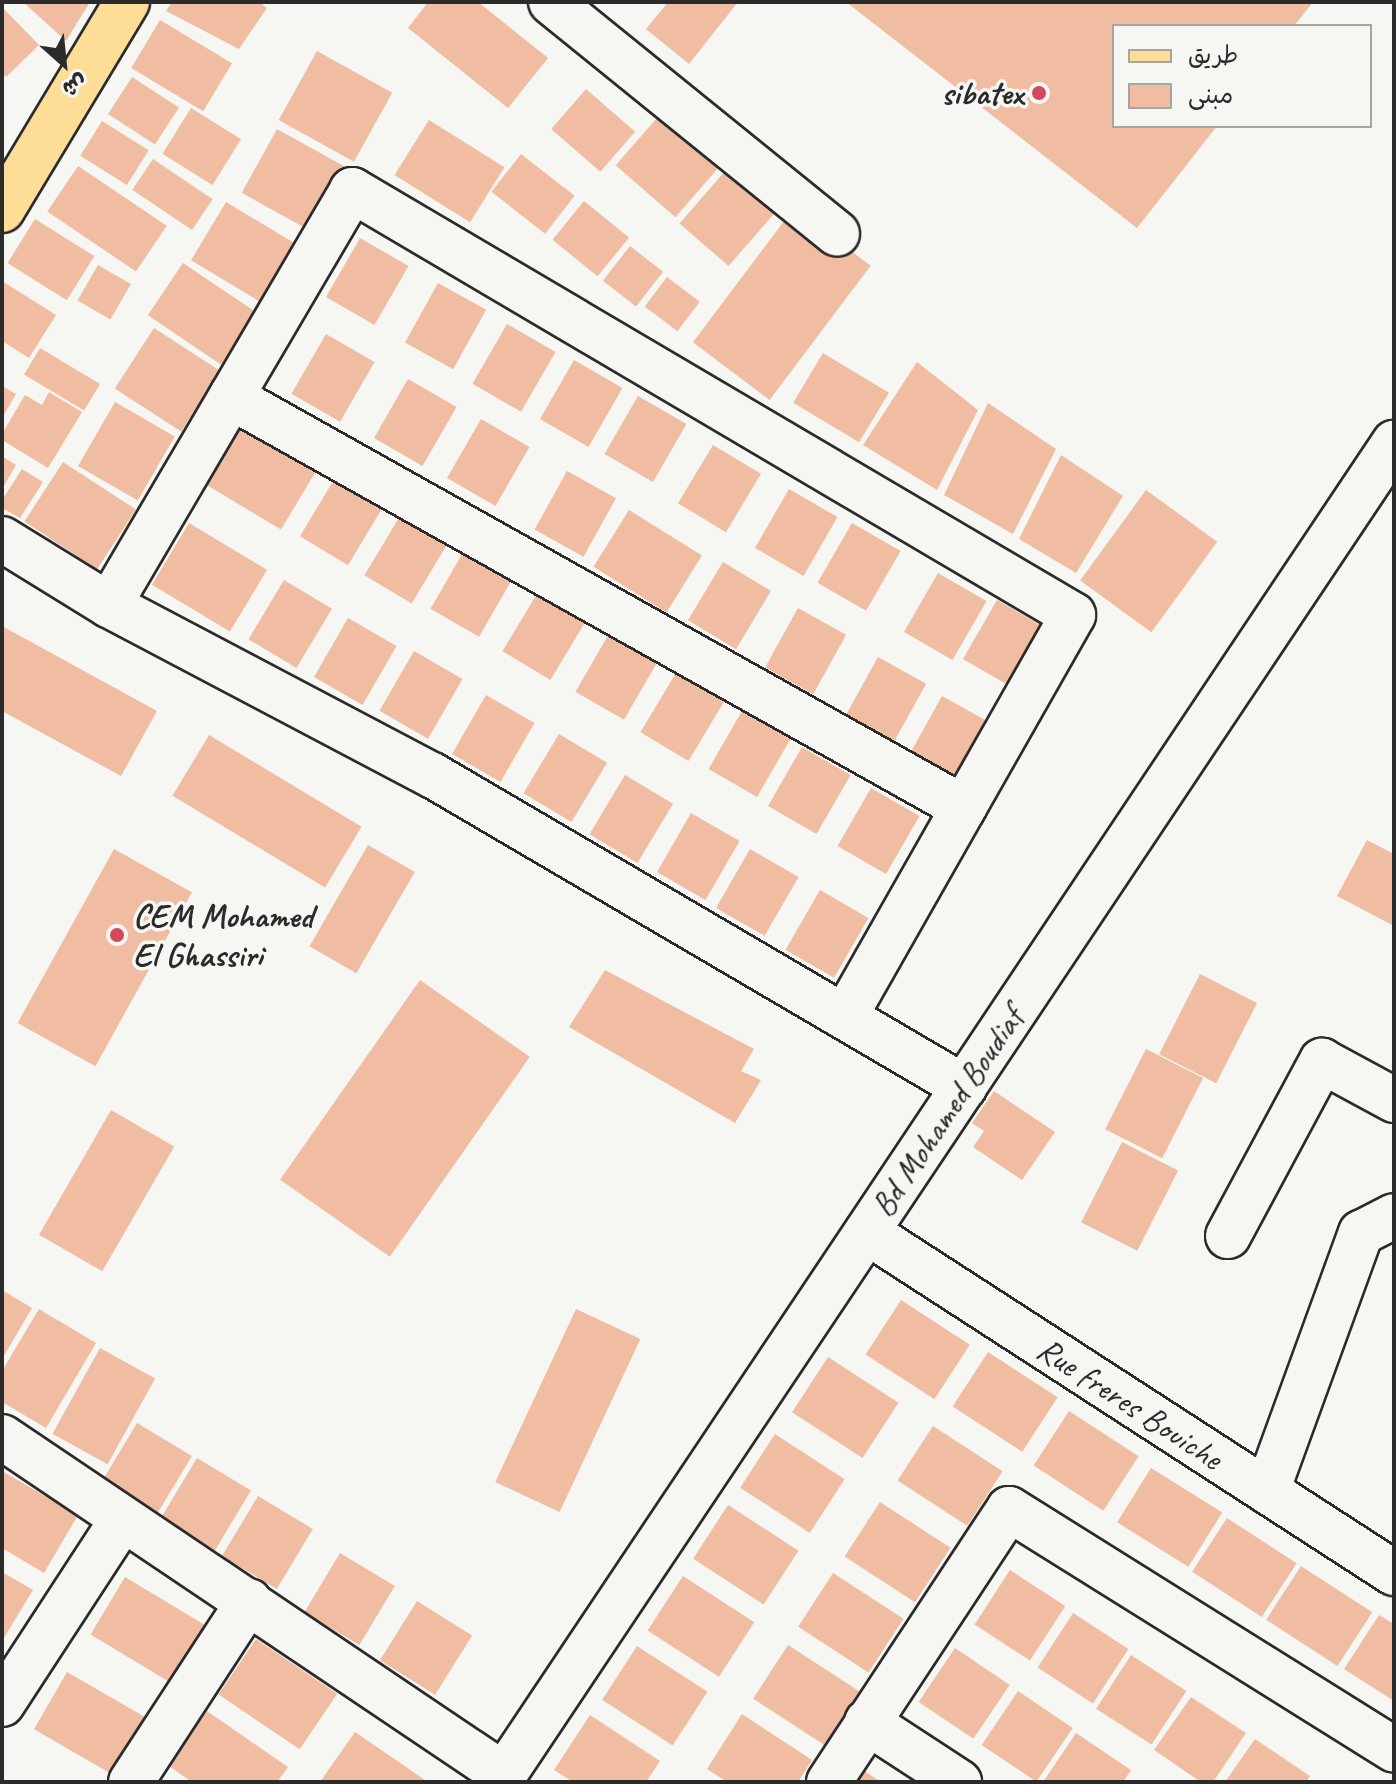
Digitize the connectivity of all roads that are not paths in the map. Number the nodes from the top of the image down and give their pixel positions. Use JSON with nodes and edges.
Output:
{"nodes":[{"id":1,"x":127,"y":2,"type":"edge"},
{"id":2,"x":551,"y":2,"type":"edge"},
{"id":3,"x":2,"y":210,"type":"edge"},
{"id":4,"x":837,"y":234,"type":"dead end"},
{"id":5,"x":231,"y":397,"type":"junction"},
{"id":6,"x":1394,"y":443,"type":"edge"},
{"id":7,"x":2,"y":539,"type":"edge"},
{"id":8,"x":109,"y":605,"type":"junction"},
{"id":9,"x":964,"y":808,"type":"junction"},
{"id":10,"x":845,"y":1017,"type":"junction"},
{"id":11,"x":964,"y":1087,"type":"junction"},
{"id":12,"x":1394,"y":1100,"type":"edge"},
{"id":13,"x":1394,"y":1216,"type":"edge"},
{"id":14,"x":867,"y":1232,"type":"junction"},
{"id":15,"x":1228,"y":1236,"type":"dead end"},
{"id":16,"x":2,"y":1437,"type":"edge"},
{"id":17,"x":1267,"y":1491,"type":"junction"},
{"id":18,"x":122,"y":1520,"type":"junction"},
{"id":19,"x":1394,"y":1573,"type":"edge"},
{"id":20,"x":249,"y":1601,"type":"junction"},
{"id":21,"x":2,"y":1704,"type":"edge"},
{"id":22,"x":867,"y":1722,"type":"junction"},
{"id":23,"x":1394,"y":1750,"type":"edge"},
{"id":24,"x":502,"y":1778,"type":"edge"},
{"id":25,"x":131,"y":1782,"type":"edge"},
{"id":26,"x":829,"y":1782,"type":"edge"},
{"id":27,"x":959,"y":1782,"type":"edge"}],
"edges":[{"from":1,"to":3,"type":"main road"},
{"from":2,"to":4,"type":"street"},
{"from":5,"to":8,"type":"street"},
{"from":5,"to":9,"type":"street"},
{"from":5,"to":9,"type":"street"},
{"from":6,"to":11,"type":"street","name":"Bd Mohamed Boudiaf"},
{"from":7,"to":8,"type":"street"},
{"from":8,"to":10,"type":"street"},
{"from":9,"to":10,"type":"street"},
{"from":10,"to":11,"type":"street"},
{"from":11,"to":14,"type":"street","name":"Bd Mohamed Boudiaf"},
{"from":12,"to":15,"type":"street"},
{"from":13,"to":17,"type":"street"},
{"from":14,"to":17,"type":"street","name":"Rue freres Bouiche"},
{"from":14,"to":24,"type":"street","name":"Bd Mohamed Boudiaf"},
{"from":16,"to":18,"type":"street"},
{"from":17,"to":19,"type":"street","name":"Rue freres Bouiche"},
{"from":18,"to":20,"type":"street"},
{"from":18,"to":21,"type":"street"},
{"from":20,"to":24,"type":"street"},
{"from":20,"to":25,"type":"street"},
{"from":22,"to":23,"type":"street"},
{"from":22,"to":26,"type":"street"},
{"from":22,"to":27,"type":"street"}]}
